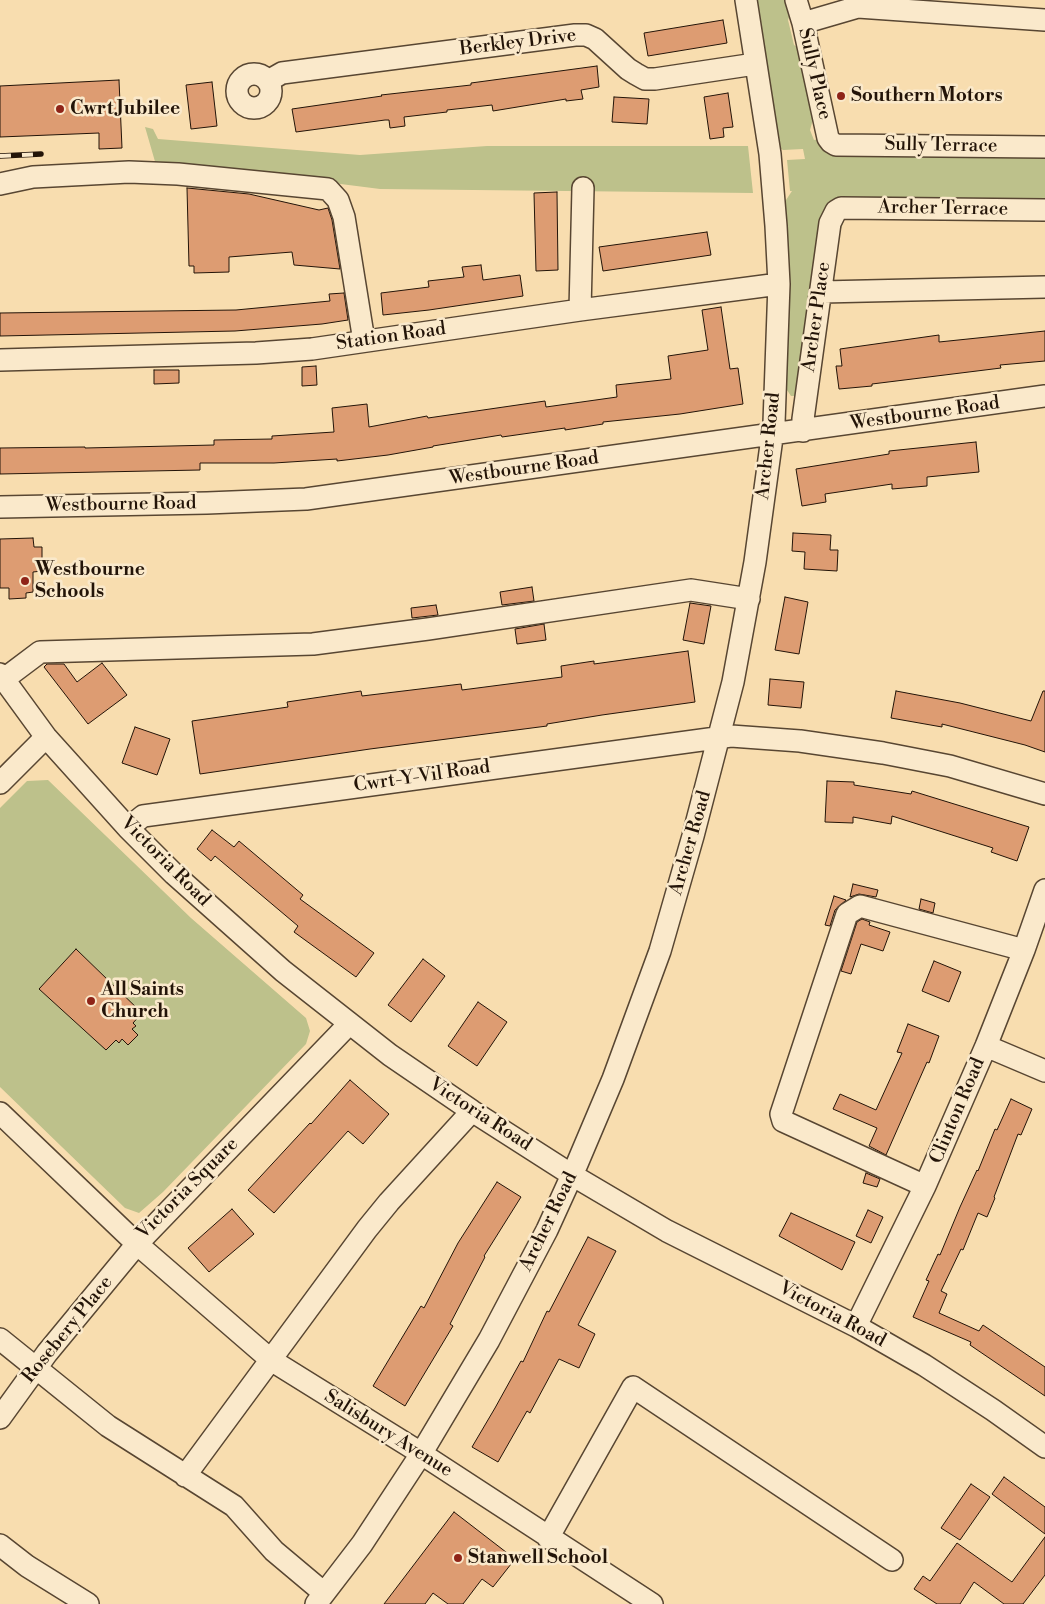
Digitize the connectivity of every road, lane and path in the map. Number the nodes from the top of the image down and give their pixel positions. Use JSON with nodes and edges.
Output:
{"nodes":[{"id":1,"x":746,"y":0,"type":"edge"},
{"id":2,"x":796,"y":0,"type":"edge"},
{"id":3,"x":1045,"y":20,"type":"edge"},
{"id":4,"x":803,"y":23,"type":"junction"},
{"id":5,"x":756,"y":64,"type":"junction"},
{"id":6,"x":268,"y":81,"type":"dead end"},
{"id":7,"x":836,"y":145,"type":"joint"},
{"id":8,"x":1045,"y":147,"type":"edge"},
{"id":9,"x":0,"y":184,"type":"edge"},
{"id":10,"x":583,"y":188,"type":"dead end"},
{"id":11,"x":841,"y":208,"type":"joint"},
{"id":12,"x":1045,"y":210,"type":"edge"},
{"id":13,"x":779,"y":284,"type":"junction"},
{"id":14,"x":1045,"y":287,"type":"edge"},
{"id":15,"x":822,"y":292,"type":"junction"},
{"id":16,"x":580,"y":310,"type":"junction"},
{"id":17,"x":364,"y":341,"type":"junction"},
{"id":18,"x":0,"y":360,"type":"edge"},
{"id":19,"x":1045,"y":396,"type":"edge"},
{"id":20,"x":803,"y":430,"type":"junction"},
{"id":21,"x":772,"y":435,"type":"junction"},
{"id":22,"x":0,"y":507,"type":"edge"},
{"id":23,"x":748,"y":599,"type":"junction"},
{"id":24,"x":2,"y":676,"type":"edge"},
{"id":25,"x":46,"y":736,"type":"junction"},
{"id":26,"x":719,"y":737,"type":"junction"},
{"id":27,"x":0,"y":783,"type":"edge"},
{"id":28,"x":1045,"y":794,"type":"edge"},
{"id":29,"x":128,"y":828,"type":"junction"},
{"id":30,"x":1045,"y":890,"type":"edge"},
{"id":31,"x":1024,"y":950,"type":"junction"},
{"id":32,"x":349,"y":1024,"type":"junction"},
{"id":33,"x":986,"y":1046,"type":"junction"},
{"id":34,"x":1045,"y":1071,"type":"edge"},
{"id":35,"x":472,"y":1111,"type":"junction"},
{"id":36,"x":0,"y":1113,"type":"edge"},
{"id":37,"x":572,"y":1175,"type":"junction"},
{"id":38,"x":925,"y":1186,"type":"junction"},
{"id":39,"x":138,"y":1244,"type":"junction"},
{"id":40,"x":856,"y":1326,"type":"junction"},
{"id":41,"x":0,"y":1339,"type":"edge"},
{"id":42,"x":271,"y":1360,"type":"junction"},
{"id":43,"x":36,"y":1367,"type":"junction"},
{"id":44,"x":0,"y":1418,"type":"edge"},
{"id":45,"x":1045,"y":1447,"type":"edge"},
{"id":46,"x":421,"y":1454,"type":"junction"},
{"id":47,"x":185,"y":1476,"type":"junction"},
{"id":48,"x":548,"y":1538,"type":"junction"},
{"id":49,"x":0,"y":1545,"type":"edge"},
{"id":50,"x":892,"y":1560,"type":"dead end"},
{"id":51,"x":320,"y":1599,"type":"edge"},
{"id":52,"x":88,"y":1604,"type":"edge"},
{"id":53,"x":652,"y":1604,"type":"edge"}],
"edges":[{"from":1,"to":5,"type":"street","name":"Archer Road"},
{"from":2,"to":4,"type":"street","name":"Sully Place"},
{"from":3,"to":4,"type":"street"},
{"from":4,"to":7,"type":"street","name":"Sully Place"},
{"from":5,"to":6,"type":"street","name":"Berkley Drive"},
{"from":5,"to":13,"type":"street","name":"Archer Road"},
{"from":7,"to":8,"type":"street","name":"Sully Terrace"},
{"from":9,"to":17,"type":"street"},
{"from":10,"to":16,"type":"street"},
{"from":11,"to":12,"type":"street","name":"Archer Terrace"},
{"from":11,"to":15,"type":"street","name":"Archer Place"},
{"from":13,"to":16,"type":"street","name":"Station Road"},
{"from":13,"to":21,"type":"street","name":"Archer Road"},
{"from":14,"to":15,"type":"street"},
{"from":15,"to":20,"type":"street","name":"Archer Place"},
{"from":16,"to":17,"type":"street","name":"Station Road"},
{"from":17,"to":18,"type":"street","name":"Station Road"},
{"from":19,"to":20,"type":"street","name":"Westbourne Road"},
{"from":20,"to":21,"type":"street","name":"Westbourne Road"},
{"from":21,"to":22,"type":"street","name":"Westbourne Road"},
{"from":21,"to":23,"type":"street","name":"Archer Road"},
{"from":23,"to":24,"type":"street"},
{"from":23,"to":26,"type":"street","name":"Archer Road"},
{"from":24,"to":25,"type":"street","name":"Victoria Road"},
{"from":25,"to":27,"type":"street"},
{"from":25,"to":29,"type":"street","name":"Victoria Road"},
{"from":26,"to":28,"type":"street","name":"Cwrt-Y-Vil Road"},
{"from":26,"to":29,"type":"street","name":"Cwrt-Y-Vil Road"},
{"from":26,"to":37,"type":"street","name":"Archer Road"},
{"from":29,"to":32,"type":"street","name":"Victoria Road"},
{"from":30,"to":31,"type":"street","name":"Clinton Road"},
{"from":31,"to":33,"type":"street","name":"Clinton Road"},
{"from":31,"to":38,"type":"street"},
{"from":32,"to":35,"type":"street","name":"Victoria Road"},
{"from":32,"to":39,"type":"street","name":"Victoria Square"},
{"from":33,"to":34,"type":"street"},
{"from":33,"to":38,"type":"street","name":"Clinton Road"},
{"from":35,"to":37,"type":"street","name":"Victoria Road"},
{"from":35,"to":42,"type":"street"},
{"from":36,"to":39,"type":"street","name":"Victoria Square"},
{"from":37,"to":40,"type":"street","name":"Victoria Road"},
{"from":37,"to":46,"type":"street","name":"Archer Road"},
{"from":38,"to":40,"type":"street","name":"Clinton Road"},
{"from":39,"to":42,"type":"street","name":"Salisbury Avenue"},
{"from":39,"to":43,"type":"street","name":"Rosebery Place"},
{"from":40,"to":45,"type":"street","name":"Victoria Road"},
{"from":41,"to":43,"type":"street"},
{"from":42,"to":46,"type":"street","name":"Salisbury Avenue"},
{"from":42,"to":47,"type":"street"},
{"from":43,"to":44,"type":"street","name":"Rosebery Place"},
{"from":43,"to":47,"type":"street"},
{"from":46,"to":48,"type":"street","name":"Salisbury Avenue"},
{"from":46,"to":51,"type":"street","name":"Archer Road"},
{"from":47,"to":51,"type":"street"},
{"from":48,"to":50,"type":"street"},
{"from":48,"to":53,"type":"street","name":"Salisbury Avenue"},
{"from":49,"to":52,"type":"street"}]}
